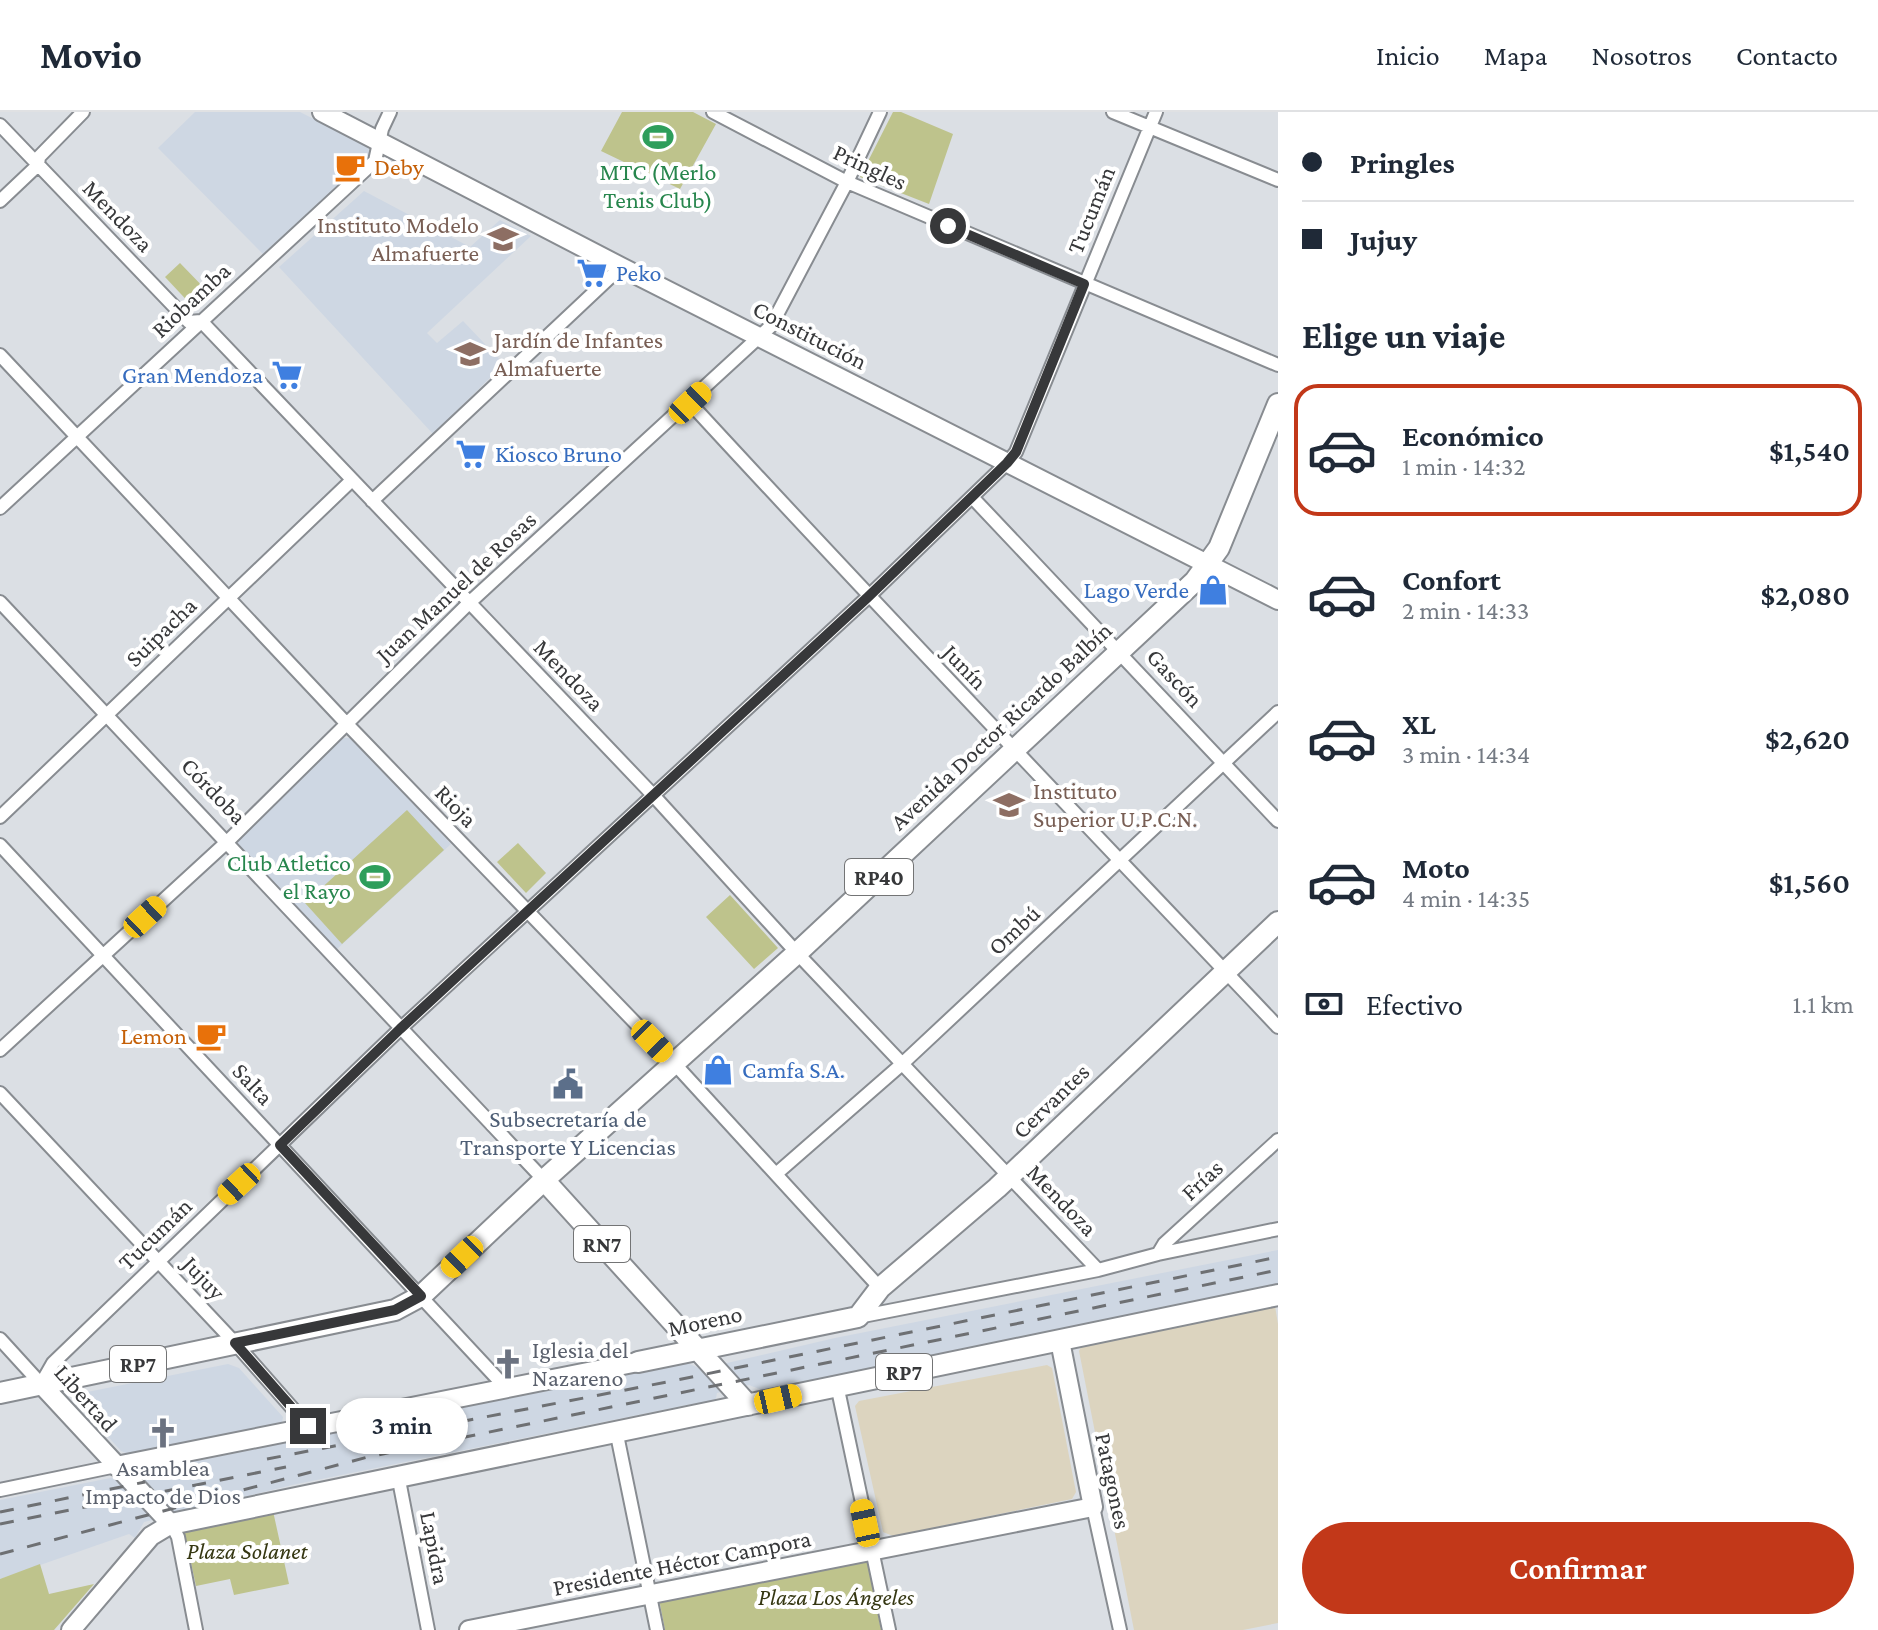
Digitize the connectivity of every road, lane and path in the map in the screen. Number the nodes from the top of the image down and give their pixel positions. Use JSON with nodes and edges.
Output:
{"nodes":[{"id":1,"x":83,"y":112,"type":"edge"},
{"id":2,"x":322,"y":112,"type":"edge"},
{"id":3,"x":390,"y":112,"type":"edge"},
{"id":4,"x":713,"y":112,"type":"edge"},
{"id":5,"x":880,"y":112,"type":"edge"},
{"id":6,"x":1113,"y":112,"type":"edge"},
{"id":7,"x":1156,"y":112,"type":"edge"},
{"id":8,"x":0,"y":125,"type":"edge"},
{"id":9,"x":1148,"y":128,"type":"junction"},
{"id":10,"x":380,"y":142,"type":"junction"},
{"id":11,"x":38,"y":165,"type":"junction"},
{"id":12,"x":1278,"y":180,"type":"edge"},
{"id":13,"x":847,"y":182,"type":"junction"},
{"id":14,"x":0,"y":201,"type":"edge"},
{"id":15,"x":621,"y":267,"type":"junction"},
{"id":16,"x":1084,"y":284,"type":"junction"},
{"id":17,"x":201,"y":321,"type":"junction"},
{"id":18,"x":760,"y":337,"type":"junction"},
{"id":19,"x":0,"y":355,"type":"edge"},
{"id":20,"x":1278,"y":365,"type":"edge"},
{"id":21,"x":690,"y":403,"type":"junction"},
{"id":22,"x":1278,"y":404,"type":"edge"},
{"id":23,"x":77,"y":436,"type":"junction"},
{"id":24,"x":1007,"y":463,"type":"junction"},
{"id":25,"x":352,"y":480,"type":"junction"},
{"id":26,"x":972,"y":497,"type":"junction"},
{"id":27,"x":372,"y":501,"type":"junction"},
{"id":28,"x":0,"y":508,"type":"edge"},
{"id":29,"x":1208,"y":566,"type":"junction"},
{"id":30,"x":868,"y":597,"type":"junction"},
{"id":31,"x":229,"y":598,"type":"junction"},
{"id":32,"x":1278,"y":600,"type":"edge"},
{"id":33,"x":0,"y":602,"type":"edge"},
{"id":34,"x":469,"y":603,"type":"junction"},
{"id":35,"x":1120,"y":651,"type":"junction"},
{"id":36,"x":1278,"y":712,"type":"edge"},
{"id":37,"x":106,"y":715,"type":"junction"},
{"id":38,"x":345,"y":722,"type":"junction"},
{"id":39,"x":1014,"y":751,"type":"junction"},
{"id":40,"x":1225,"y":763,"type":"junction"},
{"id":41,"x":653,"y":795,"type":"junction"},
{"id":42,"x":0,"y":817,"type":"edge"},
{"id":43,"x":1278,"y":821,"type":"edge"},
{"id":44,"x":227,"y":842,"type":"junction"},
{"id":45,"x":0,"y":845,"type":"edge"},
{"id":46,"x":1122,"y":860,"type":"junction"},
{"id":47,"x":526,"y":910,"type":"junction"},
{"id":48,"x":1278,"y":922,"type":"edge"},
{"id":49,"x":797,"y":953,"type":"junction"},
{"id":50,"x":105,"y":955,"type":"junction"},
{"id":51,"x":1226,"y":971,"type":"junction"},
{"id":52,"x":1278,"y":1027,"type":"edge"},
{"id":53,"x":400,"y":1029,"type":"junction"},
{"id":54,"x":0,"y":1050,"type":"edge"},
{"id":55,"x":673,"y":1062,"type":"junction"},
{"id":56,"x":902,"y":1064,"type":"junction"},
{"id":57,"x":0,"y":1093,"type":"edge"},
{"id":58,"x":1278,"y":1140,"type":"edge"},
{"id":59,"x":280,"y":1145,"type":"junction"},
{"id":60,"x":776,"y":1174,"type":"junction"},
{"id":61,"x":1009,"y":1177,"type":"junction"},
{"id":62,"x":544,"y":1180,"type":"junction"},
{"id":63,"x":1278,"y":1229,"type":"edge"},
{"id":64,"x":1158,"y":1254,"type":"junction"},
{"id":65,"x":157,"y":1261,"type":"junction"},
{"id":66,"x":1098,"y":1270,"type":"junction"},
{"id":67,"x":880,"y":1288,"type":"junction"},
{"id":68,"x":1278,"y":1295,"type":"edge"},
{"id":69,"x":421,"y":1296,"type":"junction"},
{"id":70,"x":661,"y":1309,"type":"junction"},
{"id":71,"x":858,"y":1317,"type":"junction"},
{"id":72,"x":0,"y":1339,"type":"edge"},
{"id":73,"x":1060,"y":1341,"type":"junction"},
{"id":74,"x":235,"y":1343,"type":"junction"},
{"id":75,"x":698,"y":1349,"type":"junction"},
{"id":76,"x":638,"y":1362,"type":"junction"},
{"id":77,"x":41,"y":1384,"type":"junction"},
{"id":78,"x":837,"y":1385,"type":"junction"},
{"id":79,"x":506,"y":1388,"type":"junction"},
{"id":80,"x":0,"y":1393,"type":"edge"},
{"id":81,"x":748,"y":1405,"type":"junction"},
{"id":82,"x":308,"y":1426,"type":"junction"},
{"id":83,"x":616,"y":1430,"type":"junction"},
{"id":84,"x":116,"y":1466,"type":"junction"},
{"id":85,"x":398,"y":1475,"type":"junction"},
{"id":86,"x":0,"y":1490,"type":"edge"},
{"id":87,"x":1093,"y":1507,"type":"junction"},
{"id":88,"x":171,"y":1524,"type":"junction"},
{"id":89,"x":871,"y":1550,"type":"junction"},
{"id":90,"x":650,"y":1595,"type":"junction"},
{"id":91,"x":71,"y":1630,"type":"edge"},
{"id":92,"x":196,"y":1630,"type":"edge"},
{"id":93,"x":428,"y":1630,"type":"edge"},
{"id":94,"x":469,"y":1630,"type":"edge"},
{"id":95,"x":657,"y":1630,"type":"edge"},
{"id":96,"x":889,"y":1630,"type":"edge"},
{"id":97,"x":1120,"y":1630,"type":"edge"}],
"edges":[{"from":1,"to":11,"type":"street"},
{"from":2,"to":10,"type":"street","name":"Constitución"},
{"from":3,"to":10,"type":"street","name":"Riobamba"},
{"from":4,"to":13,"type":"street","name":"Pringles"},
{"from":5,"to":13,"type":"street","name":"Juan Manuel de Rosas"},
{"from":6,"to":9,"type":"street"},
{"from":7,"to":9,"type":"street","name":"Tucumán"},
{"from":8,"to":11,"type":"street","name":"Mendoza"},
{"from":9,"to":12,"type":"street"},
{"from":9,"to":16,"type":"street","name":"Tucumán"},
{"from":10,"to":15,"type":"street","name":"Constitución"},
{"from":10,"to":17,"type":"street","name":"Riobamba"},
{"from":11,"to":14,"type":"street"},
{"from":11,"to":17,"type":"street","name":"Mendoza"},
{"from":13,"to":16,"type":"street","name":"Pringles"},
{"from":13,"to":18,"type":"street","name":"Juan Manuel de Rosas"},
{"from":15,"to":18,"type":"street","name":"Constitución"},
{"from":15,"to":27,"type":"street"},
{"from":16,"to":20,"type":"street","name":"Pringles"},
{"from":16,"to":24,"type":"street","name":"Tucumán"},
{"from":17,"to":23,"type":"street","name":"Riobamba"},
{"from":17,"to":25,"type":"street","name":"Mendoza"},
{"from":18,"to":21,"type":"street","name":"Juan Manuel de Rosas"},
{"from":18,"to":24,"type":"street","name":"Constitución"},
{"from":19,"to":23,"type":"street","name":"Rioja"},
{"from":21,"to":30,"type":"street","name":"Junín"},
{"from":21,"to":34,"type":"street","name":"Juan Manuel de Rosas"},
{"from":22,"to":29,"type":"main road","name":"Avenida Doctor Ricardo Balbín","number":"RP40"},
{"from":23,"to":28,"type":"street","name":"Riobamba"},
{"from":23,"to":31,"type":"street","name":"Rioja"},
{"from":24,"to":26,"type":"street","name":"Tucumán"},
{"from":24,"to":29,"type":"street","name":"Constitución"},
{"from":25,"to":27,"type":"street","name":"Mendoza"},
{"from":25,"to":31,"type":"street","name":"Suipacha"},
{"from":26,"to":30,"type":"street","name":"Tucumán"},
{"from":26,"to":35,"type":"street","name":"Gascón"},
{"from":27,"to":34,"type":"street","name":"Mendoza"},
{"from":29,"to":32,"type":"street","name":"Constitución"},
{"from":29,"to":35,"type":"main road","name":"Avenida Doctor Ricardo Balbín","number":"RP40"},
{"from":30,"to":39,"type":"street","name":"Junín"},
{"from":30,"to":41,"type":"street","name":"Tucumán"},
{"from":31,"to":37,"type":"street","name":"Suipacha"},
{"from":31,"to":38,"type":"street","name":"Rioja"},
{"from":33,"to":37,"type":"street","name":"Córdoba"},
{"from":34,"to":38,"type":"street","name":"Juan Manuel de Rosas"},
{"from":34,"to":41,"type":"street","name":"Mendoza"},
{"from":35,"to":39,"type":"main road","name":"Avenida Doctor Ricardo Balbín","number":"RP40"},
{"from":35,"to":40,"type":"street","name":"Gascón"},
{"from":36,"to":40,"type":"street","name":"Ombú"},
{"from":37,"to":42,"type":"street","name":"Suipacha"},
{"from":37,"to":44,"type":"street","name":"Córdoba"},
{"from":38,"to":44,"type":"street","name":"Juan Manuel de Rosas"},
{"from":38,"to":47,"type":"street","name":"Rioja"},
{"from":39,"to":46,"type":"street","name":"Junín"},
{"from":39,"to":49,"type":"main road","name":"Avenida Doctor Ricardo Balbín","number":"RP40"},
{"from":40,"to":43,"type":"street","name":"Gascón"},
{"from":40,"to":46,"type":"street","name":"Ombú"},
{"from":41,"to":47,"type":"street","name":"Tucumán"},
{"from":41,"to":49,"type":"street","name":"Mendoza"},
{"from":44,"to":50,"type":"street","name":"Juan Manuel de Rosas"},
{"from":44,"to":53,"type":"street","name":"Córdoba"},
{"from":45,"to":50,"type":"street","name":"Salta"},
{"from":46,"to":51,"type":"street","name":"Junín"},
{"from":46,"to":56,"type":"street","name":"Ombú"},
{"from":47,"to":53,"type":"street","name":"Tucumán"},
{"from":47,"to":55,"type":"street","name":"Rioja"},
{"from":48,"to":51,"type":"main road","name":"Cervantes"},
{"from":49,"to":55,"type":"main road","name":"Avenida Doctor Ricardo Balbín","number":"RP40"},
{"from":49,"to":56,"type":"street","name":"Mendoza"},
{"from":50,"to":54,"type":"street","name":"Juan Manuel de Rosas"},
{"from":50,"to":59,"type":"street","name":"Salta"},
{"from":51,"to":52,"type":"street","name":"Junín"},
{"from":51,"to":61,"type":"main road","name":"Cervantes"},
{"from":53,"to":59,"type":"street","name":"Tucumán"},
{"from":53,"to":62,"type":"street","name":"Córdoba"},
{"from":55,"to":60,"type":"street","name":"Rioja"},
{"from":55,"to":62,"type":"main road","name":"Avenida Doctor Ricardo Balbín","number":"RP40"},
{"from":56,"to":60,"type":"street","name":"Ombú"},
{"from":56,"to":61,"type":"street","name":"Mendoza"},
{"from":57,"to":65,"type":"street","name":"Jujuy"},
{"from":58,"to":64,"type":"street","name":"Frías"},
{"from":59,"to":65,"type":"street","name":"Tucumán"},
{"from":59,"to":69,"type":"street","name":"Salta"},
{"from":60,"to":67,"type":"street","name":"Rioja"},
{"from":61,"to":66,"type":"street","name":"Mendoza"},
{"from":61,"to":67,"type":"main road","name":"Cervantes"},
{"from":62,"to":69,"type":"main road","name":"Avenida Doctor Ricardo Balbín","number":"RP7"},
{"from":62,"to":70,"type":"main road","name":"Córdoba","number":"RN7"},
{"from":63,"to":64,"type":"street","name":"Moreno"},
{"from":64,"to":66,"type":"street","name":"Moreno"},
{"from":65,"to":74,"type":"street","name":"Jujuy"},
{"from":65,"to":77,"type":"street","name":"Tucumán"},
{"from":66,"to":71,"type":"street","name":"Moreno"},
{"from":67,"to":71,"type":"main road","name":"Cervantes"},
{"from":68,"to":73,"type":"main road","number":"RP7"},
{"from":69,"to":74,"type":"main road","name":"Avenida Doctor Ricardo Balbín","number":"RP7"},
{"from":69,"to":79,"type":"street","name":"Salta"},
{"from":70,"to":75,"type":"main road","name":"Córdoba","number":"RN7"},
{"from":70,"to":76,"type":"main road"},
{"from":71,"to":75,"type":"main road","name":"Moreno"},
{"from":72,"to":77,"type":"street","name":"Libertad"},
{"from":73,"to":78,"type":"main road","number":"RP7"},
{"from":73,"to":87,"type":"street","name":"Patagones"},
{"from":74,"to":77,"type":"main road","name":"Avenida Doctor Ricardo Balbín","number":"RP7"},
{"from":74,"to":82,"type":"street","name":"Jujuy"},
{"from":75,"to":76,"type":"main road","name":"Moreno"},
{"from":75,"to":81,"type":"main road","name":"Córdoba","number":"RN7"},
{"from":76,"to":79,"type":"street","name":"Moreno"},
{"from":77,"to":80,"type":"main road","number":"RP7"},
{"from":77,"to":84,"type":"street","name":"Libertad"},
{"from":78,"to":81,"type":"main road","number":"RP7"},
{"from":78,"to":89,"type":"street"},
{"from":79,"to":82,"type":"street","name":"Moreno"},
{"from":81,"to":83,"type":"main road","number":"RP7"},
{"from":82,"to":84,"type":"street","name":"Moreno"},
{"from":83,"to":85,"type":"main road","number":"RP7"},
{"from":83,"to":90,"type":"street"},
{"from":84,"to":86,"type":"street","name":"Moreno"},
{"from":84,"to":88,"type":"street","name":"Libertad"},
{"from":85,"to":88,"type":"main road","number":"RP7"},
{"from":85,"to":93,"type":"street","name":"Lapidra"},
{"from":87,"to":89,"type":"street","name":"Presidente Héctor Campora"},
{"from":87,"to":97,"type":"street","name":"Patagones"},
{"from":88,"to":91,"type":"street"},
{"from":88,"to":92,"type":"street"},
{"from":89,"to":90,"type":"street","name":"Presidente Héctor Campora"},
{"from":89,"to":96,"type":"street"},
{"from":90,"to":94,"type":"street","name":"Presidente Héctor Campora"},
{"from":90,"to":95,"type":"street"}]}
